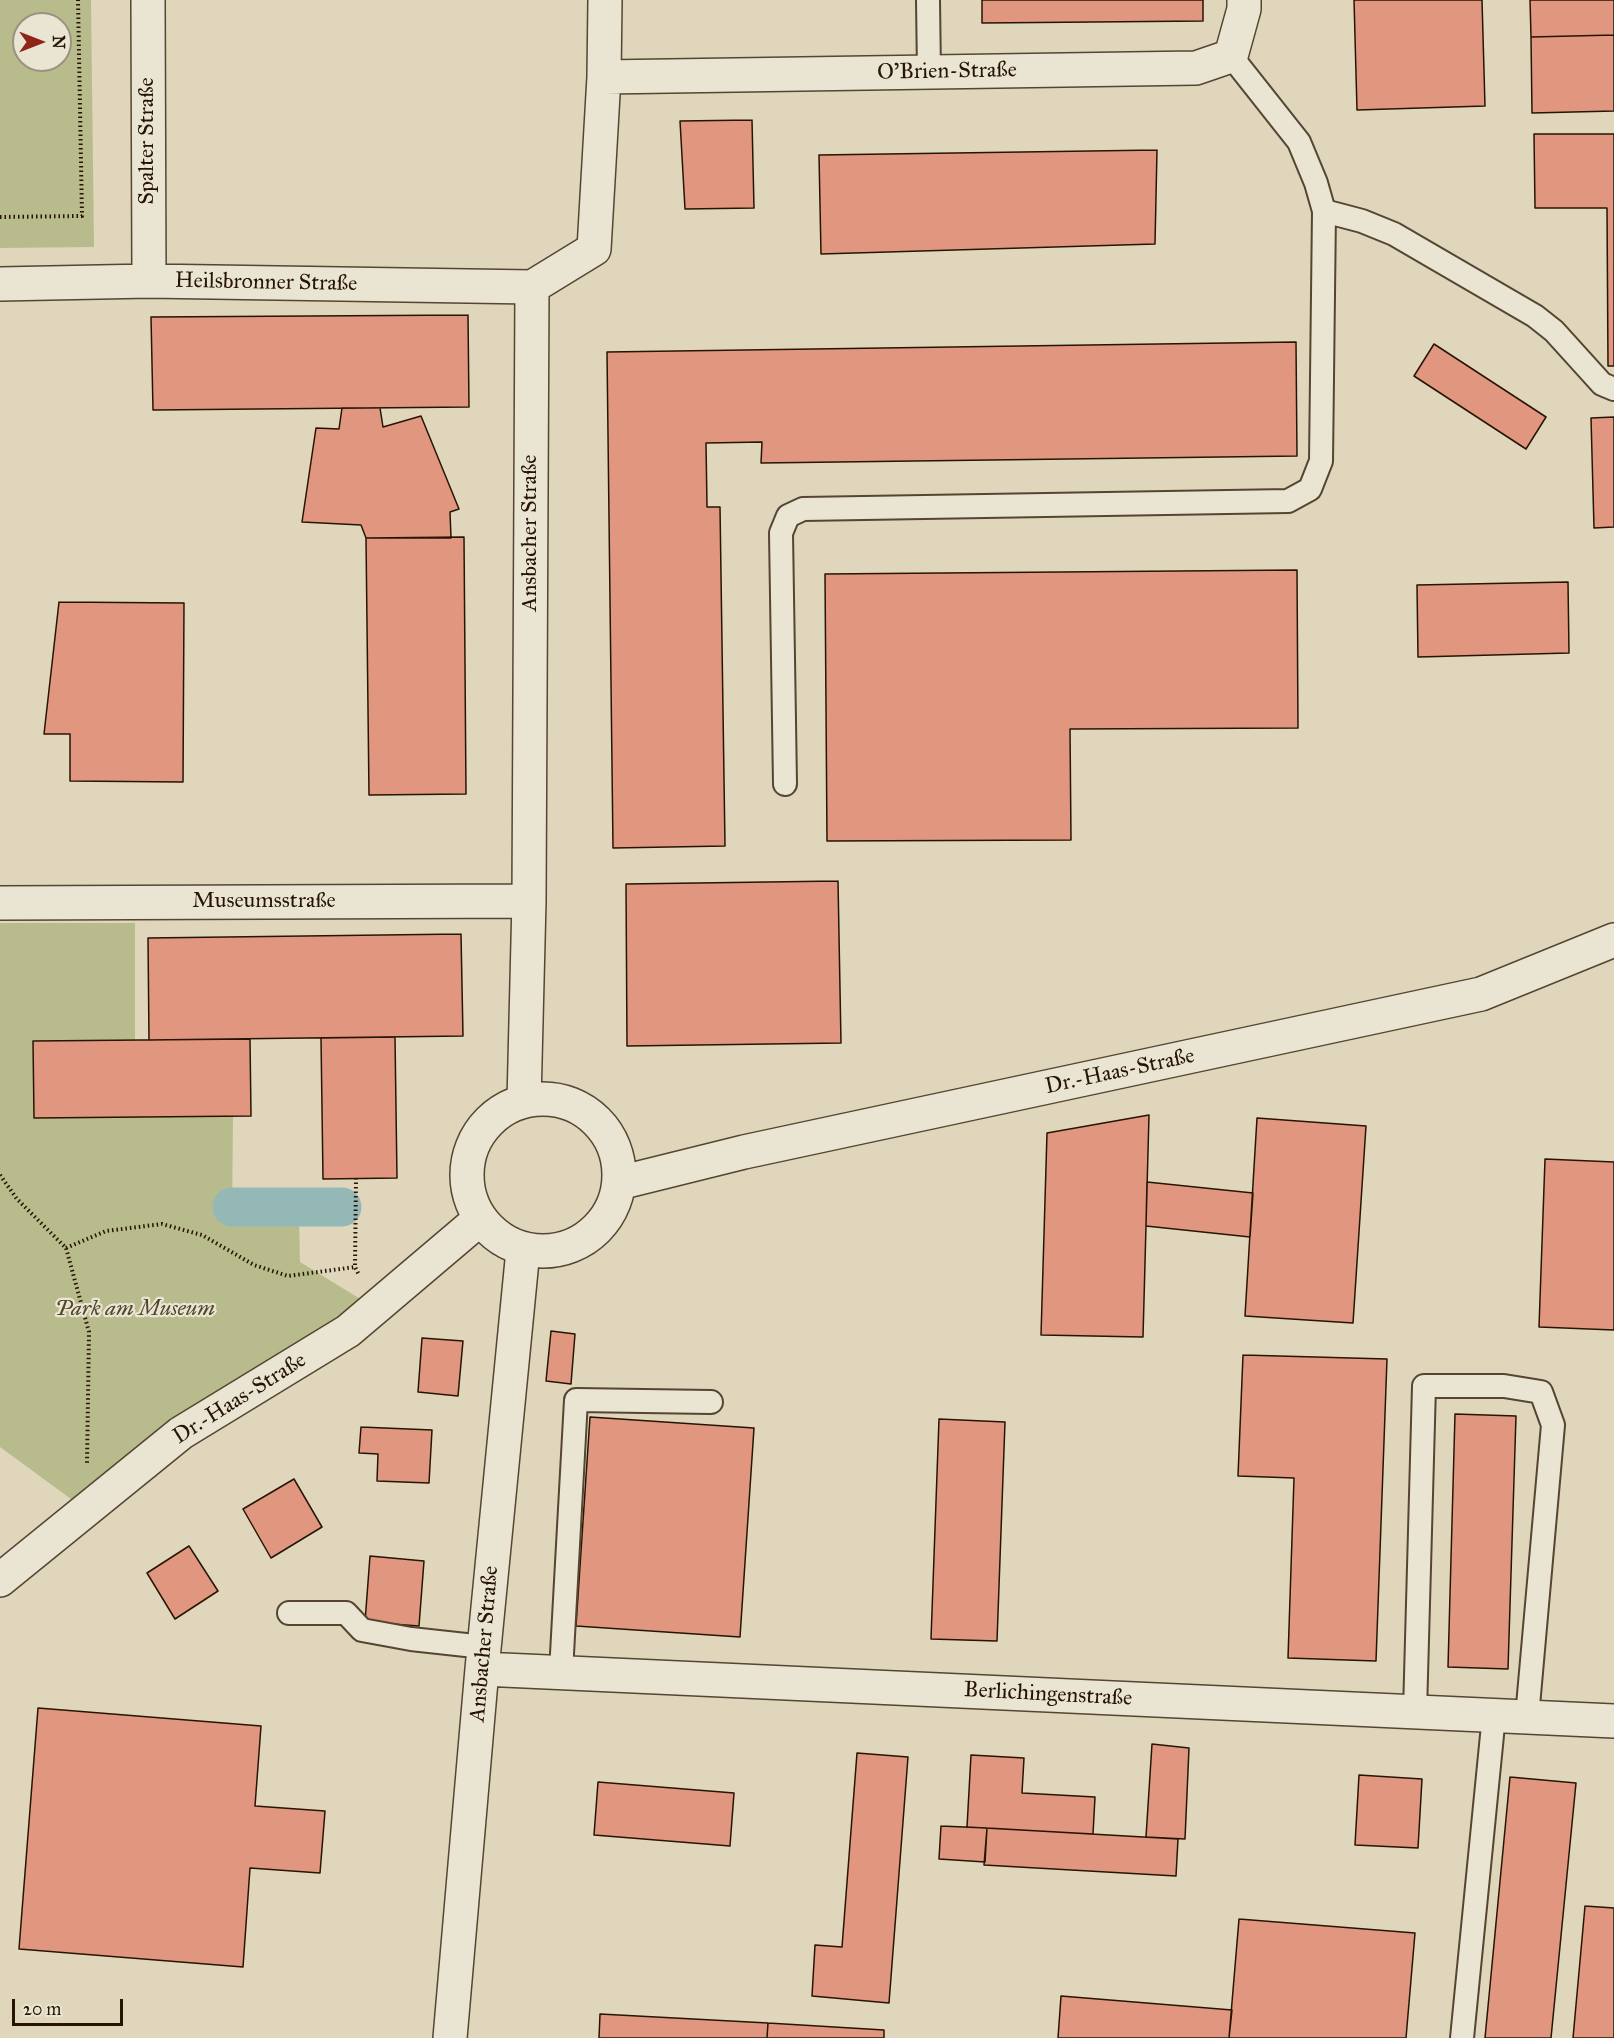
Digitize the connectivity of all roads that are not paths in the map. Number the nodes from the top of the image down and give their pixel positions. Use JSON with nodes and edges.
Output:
{"nodes":[{"id":1,"x":148,"y":0,"type":"edge"},
{"id":2,"x":605,"y":0,"type":"edge"},
{"id":3,"x":928,"y":0,"type":"edge"},
{"id":4,"x":1245,"y":0,"type":"edge"},
{"id":5,"x":1231,"y":56,"type":"junction"},
{"id":6,"x":929,"y":72,"type":"junction"},
{"id":7,"x":604,"y":77,"type":"junction"},
{"id":8,"x":1324,"y":211,"type":"junction"},
{"id":9,"x":149,"y":281,"type":"junction"},
{"id":10,"x":0,"y":284,"type":"edge"},
{"id":11,"x":532,"y":287,"type":"junction"},
{"id":12,"x":1614,"y":389,"type":"edge"},
{"id":13,"x":785,"y":784,"type":"dead end"},
{"id":14,"x":529,"y":901,"type":"junction"},
{"id":15,"x":0,"y":903,"type":"edge"},
{"id":16,"x":1614,"y":940,"type":"edge"},
{"id":17,"x":524,"y":1101,"type":"junction"},
{"id":18,"x":619,"y":1183,"type":"junction"},
{"id":19,"x":480,"y":1219,"type":"junction"},
{"id":20,"x":523,"y":1250,"type":"junction"},
{"id":21,"x":711,"y":1402,"type":"dead end"},
{"id":22,"x":0,"y":1580,"type":"edge"},
{"id":23,"x":289,"y":1612,"type":"dead end"},
{"id":24,"x":483,"y":1658,"type":"junction"},
{"id":25,"x":561,"y":1672,"type":"junction"},
{"id":26,"x":1415,"y":1712,"type":"junction"},
{"id":27,"x":1494,"y":1715,"type":"junction"},
{"id":28,"x":1527,"y":1717,"type":"junction"},
{"id":29,"x":1614,"y":1721,"type":"edge"},
{"id":30,"x":450,"y":2038,"type":"edge"},
{"id":31,"x":1462,"y":2038,"type":"edge"}],
"edges":[{"from":1,"to":9,"type":"street","name":"Spalter Straße"},
{"from":2,"to":7,"type":"street"},
{"from":3,"to":6,"type":"lane"},
{"from":4,"to":5,"type":"street"},
{"from":5,"to":6,"type":"street","name":"O'Brien-Straße"},
{"from":5,"to":8,"type":"lane"},
{"from":6,"to":7,"type":"street","name":"O'Brien-Straße"},
{"from":7,"to":11,"type":"street"},
{"from":8,"to":12,"type":"lane"},
{"from":8,"to":13,"type":"lane"},
{"from":9,"to":10,"type":"street","name":"Heilsbronner Straße"},
{"from":9,"to":11,"type":"street","name":"Heilsbronner Straße"},
{"from":11,"to":14,"type":"street","name":"Ansbacher Straße"},
{"from":14,"to":15,"type":"street","name":"Museumsstraße"},
{"from":14,"to":17,"type":"street","name":"Ansbacher Straße"},
{"from":16,"to":18,"type":"street","name":"Dr.-Haas-Straße"},
{"from":17,"to":18,"type":"street"},
{"from":17,"to":19,"type":"street"},
{"from":18,"to":20,"type":"street"},
{"from":19,"to":20,"type":"street"},
{"from":19,"to":22,"type":"street","name":"Dr.-Haas-Straße"},
{"from":20,"to":24,"type":"street","name":"Ansbacher Straße"},
{"from":21,"to":25,"type":"lane"},
{"from":23,"to":24,"type":"lane"},
{"from":24,"to":25,"type":"street","name":"Berlichingenstraße"},
{"from":24,"to":30,"type":"street","name":"Ansbacher Straße"},
{"from":25,"to":26,"type":"street","name":"Berlichingenstraße"},
{"from":26,"to":27,"type":"street","name":"Berlichingenstraße"},
{"from":26,"to":28,"type":"lane"},
{"from":27,"to":28,"type":"street","name":"Berlichingenstraße"},
{"from":27,"to":31,"type":"lane"},
{"from":28,"to":29,"type":"street","name":"Berlichingenstraße"}]}
